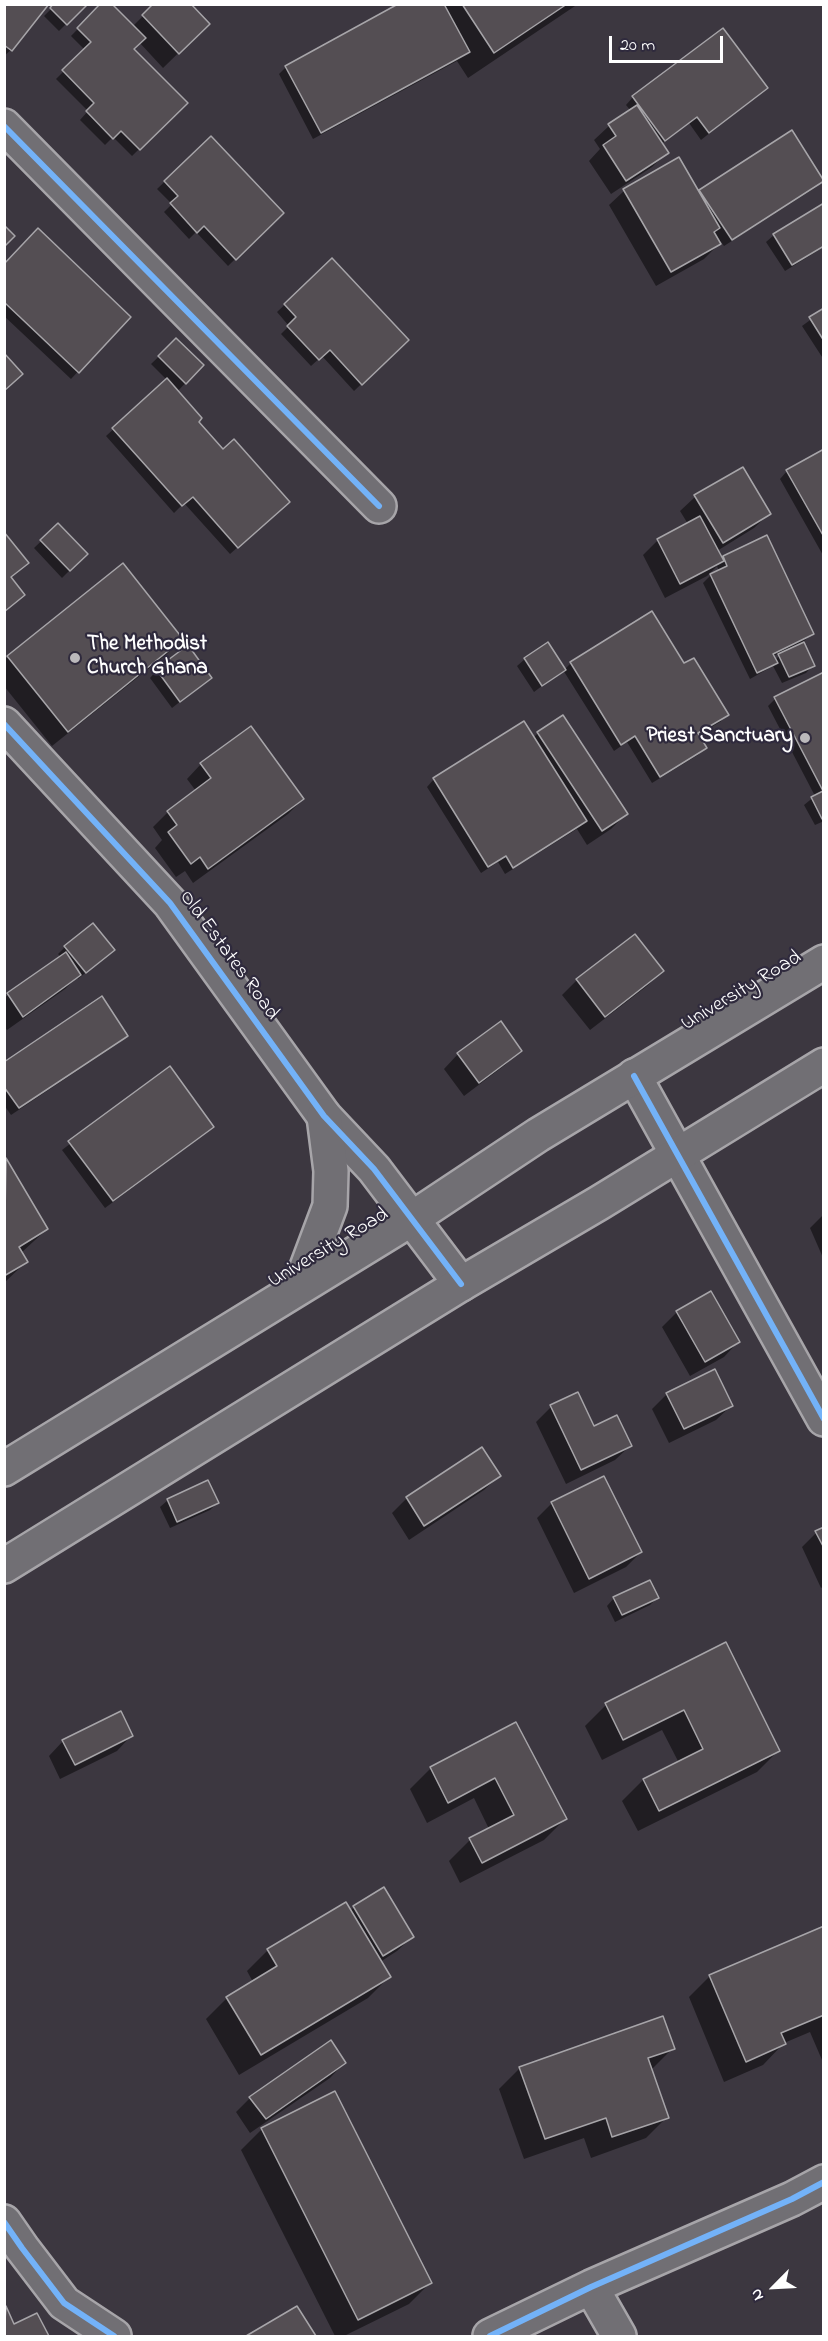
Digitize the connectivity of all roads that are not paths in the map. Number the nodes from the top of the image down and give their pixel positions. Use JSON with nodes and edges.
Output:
{"nodes":[{"id":1,"x":4,"y":126,"type":"edge"},
{"id":2,"x":379,"y":506,"type":"dead end"},
{"id":3,"x":4,"y":724,"type":"edge"},
{"id":4,"x":824,"y":962,"type":"edge"},
{"id":5,"x":824,"y":1065,"type":"edge"},
{"id":6,"x":634,"y":1076,"type":"junction"},
{"id":7,"x":324,"y":1116,"type":"junction"},
{"id":8,"x":677,"y":1155,"type":"junction"},
{"id":9,"x":413,"y":1218,"type":"junction"},
{"id":10,"x":461,"y":1284,"type":"junction"},
{"id":11,"x":300,"y":1286,"type":"junction"},
{"id":12,"x":824,"y":1419,"type":"edge"},
{"id":13,"x":4,"y":1469,"type":"edge"},
{"id":14,"x":4,"y":1566,"type":"edge"},
{"id":15,"x":824,"y":2182,"type":"edge"},
{"id":16,"x":4,"y":2222,"type":"edge"},
{"id":17,"x":591,"y":2287,"type":"junction"},
{"id":18,"x":114,"y":2337,"type":"edge"},
{"id":19,"x":490,"y":2337,"type":"edge"},
{"id":20,"x":619,"y":2337,"type":"edge"}],
"edges":[{"from":1,"to":2,"type":"main road"},
{"from":3,"to":7,"type":"main road","name":"Old Estates Road"},
{"from":4,"to":6,"type":"main road","name":"University Road"},
{"from":5,"to":8,"type":"main road"},
{"from":6,"to":8,"type":"main road"},
{"from":6,"to":9,"type":"main road","name":"University Road"},
{"from":7,"to":9,"type":"main road","name":"Old Estates Road"},
{"from":7,"to":11,"type":"main road"},
{"from":8,"to":10,"type":"main road"},
{"from":8,"to":12,"type":"main road"},
{"from":9,"to":10,"type":"main road","name":"Old Estates Road"},
{"from":9,"to":11,"type":"main road","name":"University Road"},
{"from":10,"to":14,"type":"main road"},
{"from":11,"to":13,"type":"main road","name":"University Road"},
{"from":15,"to":17,"type":"main road"},
{"from":16,"to":18,"type":"main road"},
{"from":17,"to":19,"type":"main road"},
{"from":17,"to":20,"type":"main road"}]}
